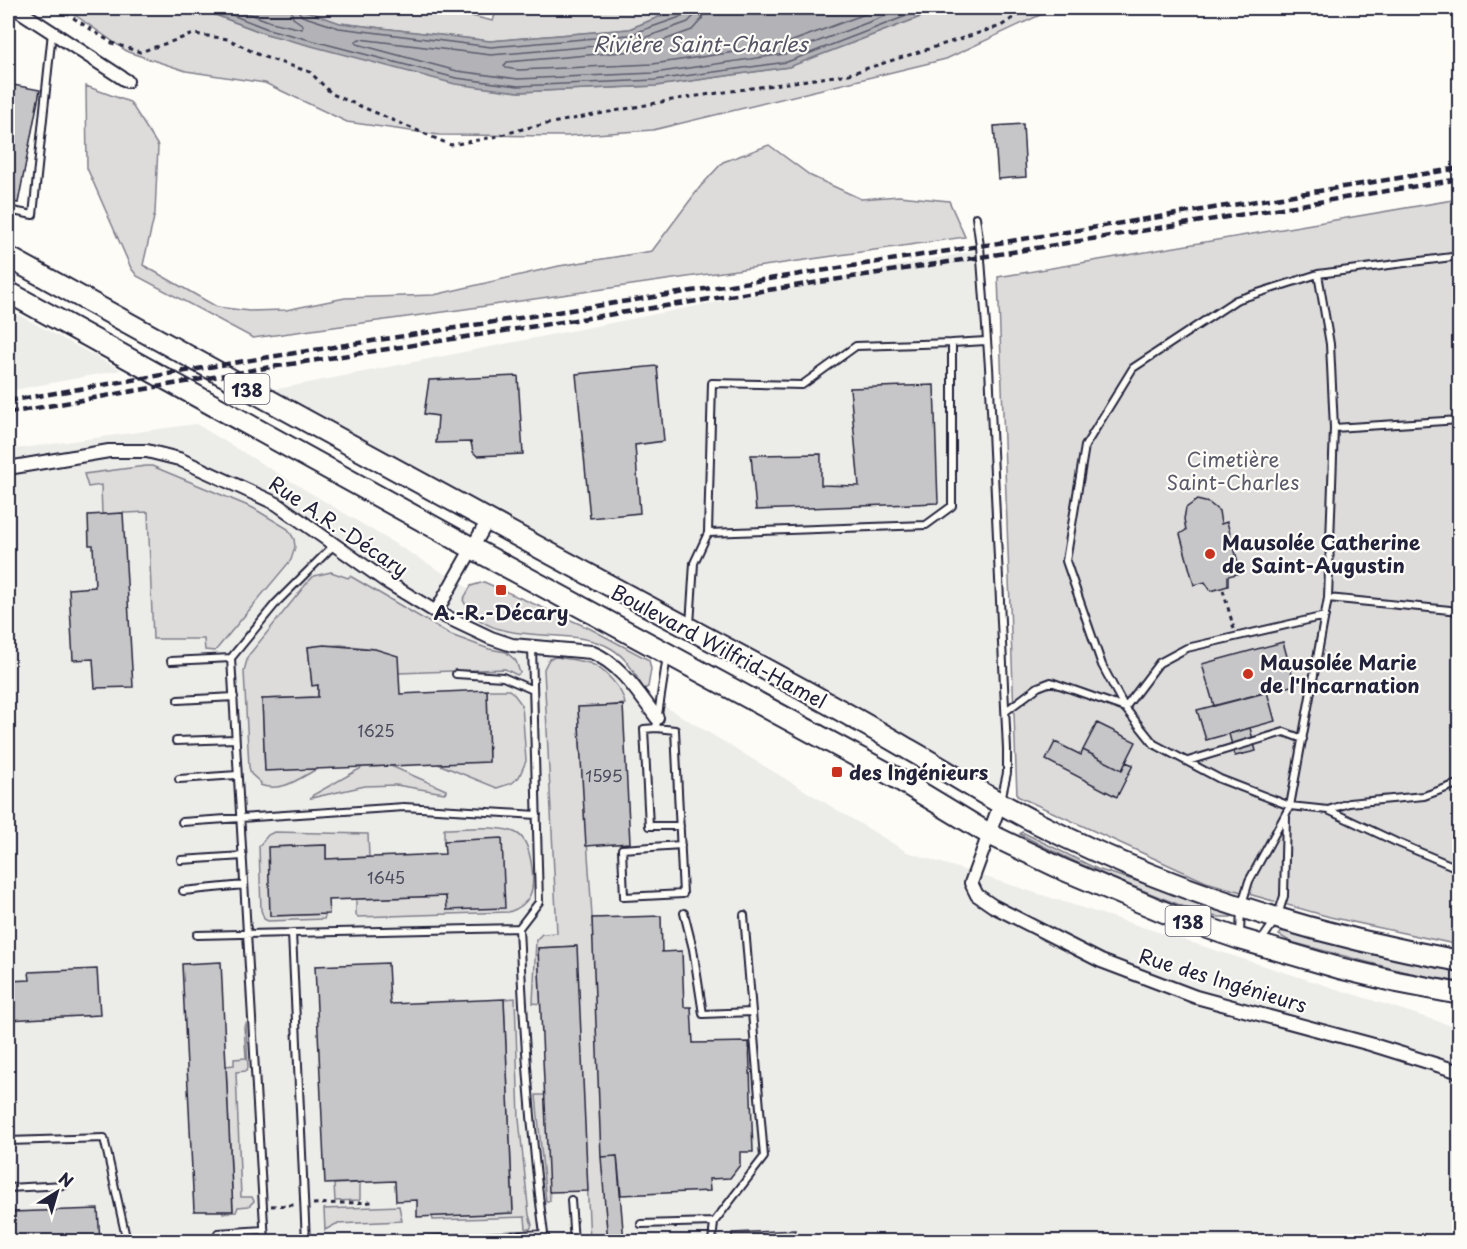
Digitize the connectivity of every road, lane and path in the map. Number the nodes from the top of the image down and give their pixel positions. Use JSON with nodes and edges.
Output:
{"nodes":[{"id":1,"x":15,"y":8,"type":"edge"},
{"id":2,"x":58,"y":8,"type":"edge"},
{"id":3,"x":1028,"y":8,"type":"edge"},
{"id":4,"x":52,"y":31,"type":"junction"},
{"id":5,"x":127,"y":81,"type":"dead end"},
{"id":6,"x":8,"y":210,"type":"edge"},
{"id":7,"x":976,"y":217,"type":"dead end"},
{"id":8,"x":8,"y":257,"type":"edge"},
{"id":9,"x":1457,"y":257,"type":"edge"},
{"id":10,"x":1318,"y":274,"type":"junction"},
{"id":11,"x":8,"y":292,"type":"edge"},
{"id":12,"x":1460,"y":333,"type":"edge"},
{"id":13,"x":986,"y":341,"type":"junction"},
{"id":14,"x":952,"y":343,"type":"junction"},
{"id":15,"x":1460,"y":420,"type":"edge"},
{"id":16,"x":1334,"y":428,"type":"junction"},
{"id":17,"x":8,"y":468,"type":"edge"},
{"id":18,"x":488,"y":520,"type":"junction"},
{"id":19,"x":708,"y":533,"type":"junction"},
{"id":20,"x":334,"y":545,"type":"junction"},
{"id":21,"x":472,"y":548,"type":"junction"},
{"id":22,"x":1223,"y":590,"type":"dead end"},
{"id":23,"x":1328,"y":598,"type":"junction"},
{"id":24,"x":1460,"y":611,"type":"edge"},
{"id":25,"x":436,"y":612,"type":"junction"},
{"id":26,"x":1325,"y":616,"type":"junction"},
{"id":27,"x":690,"y":629,"type":"junction"},
{"id":28,"x":1236,"y":637,"type":"junction"},
{"id":29,"x":532,"y":646,"type":"junction"},
{"id":30,"x":668,"y":653,"type":"junction"},
{"id":31,"x":231,"y":658,"type":"junction"},
{"id":32,"x":171,"y":661,"type":"dead end"},
{"id":33,"x":456,"y":674,"type":"dead end"},
{"id":34,"x":533,"y":690,"type":"junction"},
{"id":35,"x":234,"y":697,"type":"junction"},
{"id":36,"x":178,"y":700,"type":"dead end"},
{"id":37,"x":1125,"y":708,"type":"junction"},
{"id":38,"x":1006,"y":711,"type":"junction"},
{"id":39,"x":656,"y":723,"type":"junction"},
{"id":40,"x":235,"y":739,"type":"junction"},
{"id":41,"x":1303,"y":739,"type":"junction"},
{"id":42,"x":176,"y":741,"type":"dead end"},
{"id":43,"x":1187,"y":761,"type":"junction"},
{"id":44,"x":237,"y":775,"type":"junction"},
{"id":45,"x":179,"y":779,"type":"dead end"},
{"id":46,"x":1460,"y":783,"type":"edge"},
{"id":47,"x":1000,"y":804,"type":"junction"},
{"id":48,"x":1290,"y":806,"type":"junction"},
{"id":49,"x":1328,"y":810,"type":"junction"},
{"id":50,"x":537,"y":814,"type":"junction"},
{"id":51,"x":1286,"y":816,"type":"junction"},
{"id":52,"x":240,"y":818,"type":"junction"},
{"id":53,"x":182,"y":822,"type":"dead end"},
{"id":54,"x":680,"y":826,"type":"junction"},
{"id":55,"x":989,"y":834,"type":"junction"},
{"id":56,"x":681,"y":845,"type":"junction"},
{"id":57,"x":243,"y":856,"type":"junction"},
{"id":58,"x":181,"y":860,"type":"dead end"},
{"id":59,"x":1460,"y":869,"type":"edge"},
{"id":60,"x":244,"y":885,"type":"junction"},
{"id":61,"x":183,"y":891,"type":"dead end"},
{"id":62,"x":1241,"y":907,"type":"junction"},
{"id":63,"x":684,"y":913,"type":"dead end"},
{"id":64,"x":744,"y":915,"type":"dead end"},
{"id":65,"x":1277,"y":918,"type":"junction"},
{"id":66,"x":519,"y":928,"type":"junction"},
{"id":67,"x":247,"y":933,"type":"junction"},
{"id":68,"x":292,"y":933,"type":"junction"},
{"id":69,"x":197,"y":935,"type":"dead end"},
{"id":70,"x":1249,"y":942,"type":"junction"},
{"id":71,"x":1460,"y":961,"type":"edge"},
{"id":72,"x":1460,"y":994,"type":"edge"},
{"id":73,"x":752,"y":1012,"type":"junction"},
{"id":74,"x":1460,"y":1072,"type":"edge"},
{"id":75,"x":8,"y":1141,"type":"edge"},
{"id":76,"x":64,"y":1185,"type":"dead end"},
{"id":77,"x":8,"y":1188,"type":"edge"},
{"id":78,"x":571,"y":1200,"type":"dead end"},
{"id":79,"x":374,"y":1202,"type":"dead end"},
{"id":80,"x":304,"y":1204,"type":"junction"},
{"id":81,"x":263,"y":1206,"type":"junction"},
{"id":82,"x":714,"y":1222,"type":"junction"},
{"id":83,"x":641,"y":1224,"type":"dead end"},
{"id":84,"x":264,"y":1230,"type":"junction"},
{"id":85,"x":218,"y":1233,"type":"dead end"},
{"id":86,"x":544,"y":1234,"type":"junction"},
{"id":87,"x":127,"y":1242,"type":"edge"},
{"id":88,"x":265,"y":1242,"type":"edge"},
{"id":89,"x":306,"y":1242,"type":"edge"},
{"id":90,"x":382,"y":1242,"type":"edge"},
{"id":91,"x":547,"y":1242,"type":"edge"},
{"id":92,"x":574,"y":1242,"type":"edge"},
{"id":93,"x":712,"y":1242,"type":"edge"}],
"edges":[{"from":1,"to":4,"type":"street"},
{"from":2,"to":3,"type":"path"},
{"from":4,"to":5,"type":"street"},
{"from":4,"to":6,"type":"lane"},
{"from":7,"to":13,"type":"lane"},
{"from":8,"to":18,"type":"main road","name":"Boulevard Wilfrid-Hamel","number":"138"},
{"from":9,"to":10,"type":"lane"},
{"from":9,"to":12,"type":"path"},
{"from":10,"to":16,"type":"lane"},
{"from":10,"to":37,"type":"lane"},
{"from":11,"to":21,"type":"main road","name":"Boulevard Wilfrid-Hamel","number":"138"},
{"from":13,"to":14,"type":"lane"},
{"from":13,"to":38,"type":"lane"},
{"from":14,"to":19,"type":"lane"},
{"from":14,"to":19,"type":"lane"},
{"from":15,"to":16,"type":"lane"},
{"from":16,"to":23,"type":"lane"},
{"from":17,"to":20,"type":"street","name":"Rue A.R.-Décary"},
{"from":18,"to":21,"type":"street"},
{"from":18,"to":27,"type":"main road","name":"Boulevard Wilfrid-Hamel","number":"138"},
{"from":19,"to":27,"type":"lane"},
{"from":20,"to":25,"type":"street","name":"Rue A.R.-Décary"},
{"from":20,"to":31,"type":"lane"},
{"from":21,"to":25,"type":"street"},
{"from":21,"to":30,"type":"main road","name":"Boulevard Wilfrid-Hamel","number":"138"},
{"from":22,"to":28,"type":"path"},
{"from":23,"to":24,"type":"lane"},
{"from":23,"to":26,"type":"lane"},
{"from":25,"to":29,"type":"street","name":"Rue A.R.-Décary"},
{"from":26,"to":28,"type":"lane"},
{"from":26,"to":41,"type":"lane"},
{"from":27,"to":47,"type":"main road","name":"Boulevard Wilfrid-Hamel","number":"138"},
{"from":28,"to":37,"type":"lane"},
{"from":29,"to":34,"type":"lane"},
{"from":29,"to":39,"type":"street","name":"Rue A.R.-Décary"},
{"from":30,"to":39,"type":"lane"},
{"from":30,"to":55,"type":"main road","name":"Boulevard Wilfrid-Hamel","number":"138"},
{"from":31,"to":32,"type":"lane"},
{"from":31,"to":35,"type":"lane"},
{"from":33,"to":34,"type":"lane"},
{"from":34,"to":50,"type":"lane"},
{"from":35,"to":36,"type":"lane"},
{"from":35,"to":40,"type":"lane"},
{"from":37,"to":38,"type":"lane"},
{"from":37,"to":43,"type":"lane"},
{"from":38,"to":47,"type":"lane"},
{"from":39,"to":54,"type":"lane"},
{"from":39,"to":54,"type":"lane"},
{"from":40,"to":42,"type":"lane"},
{"from":40,"to":44,"type":"lane"},
{"from":41,"to":43,"type":"lane"},
{"from":41,"to":48,"type":"lane"},
{"from":43,"to":48,"type":"lane"},
{"from":44,"to":45,"type":"lane"},
{"from":44,"to":52,"type":"lane"},
{"from":46,"to":49,"type":"lane"},
{"from":47,"to":55,"type":"street","name":"Rue des Ingénieurs"},
{"from":47,"to":62,"type":"main road","name":"Boulevard Wilfrid-Hamel","number":"138"},
{"from":48,"to":49,"type":"lane"},
{"from":48,"to":51,"type":"lane"},
{"from":49,"to":59,"type":"lane"},
{"from":50,"to":52,"type":"lane"},
{"from":50,"to":66,"type":"lane"},
{"from":51,"to":62,"type":"lane"},
{"from":51,"to":65,"type":"lane"},
{"from":52,"to":53,"type":"lane"},
{"from":52,"to":57,"type":"lane"},
{"from":54,"to":56,"type":"lane"},
{"from":55,"to":70,"type":"main road","name":"Boulevard Wilfrid-Hamel","number":"138"},
{"from":55,"to":74,"type":"street","name":"Rue des Ingénieurs"},
{"from":56,"to":56,"type":"lane"},
{"from":57,"to":58,"type":"lane"},
{"from":57,"to":60,"type":"lane"},
{"from":60,"to":61,"type":"lane"},
{"from":60,"to":67,"type":"lane"},
{"from":62,"to":65,"type":"main road","name":"Boulevard Wilfrid-Hamel","number":"138"},
{"from":62,"to":70,"type":"lane"},
{"from":63,"to":73,"type":"lane"},
{"from":64,"to":73,"type":"lane"},
{"from":65,"to":70,"type":"lane"},
{"from":65,"to":71,"type":"main road","name":"Boulevard Wilfrid-Hamel","number":"138"},
{"from":66,"to":68,"type":"lane"},
{"from":66,"to":86,"type":"lane"},
{"from":67,"to":68,"type":"lane"},
{"from":67,"to":69,"type":"lane"},
{"from":67,"to":81,"type":"lane"},
{"from":68,"to":80,"type":"lane"},
{"from":70,"to":72,"type":"main road","name":"Boulevard Wilfrid-Hamel","number":"138"},
{"from":73,"to":82,"type":"lane"},
{"from":75,"to":87,"type":"lane"},
{"from":76,"to":77,"type":"lane"},
{"from":78,"to":92,"type":"lane"},
{"from":79,"to":80,"type":"path"},
{"from":80,"to":81,"type":"path"},
{"from":80,"to":89,"type":"lane"},
{"from":81,"to":84,"type":"lane"},
{"from":82,"to":83,"type":"lane"},
{"from":82,"to":93,"type":"lane"},
{"from":84,"to":85,"type":"lane"},
{"from":84,"to":88,"type":"lane"},
{"from":86,"to":90,"type":"lane"},
{"from":86,"to":91,"type":"lane"}]}
